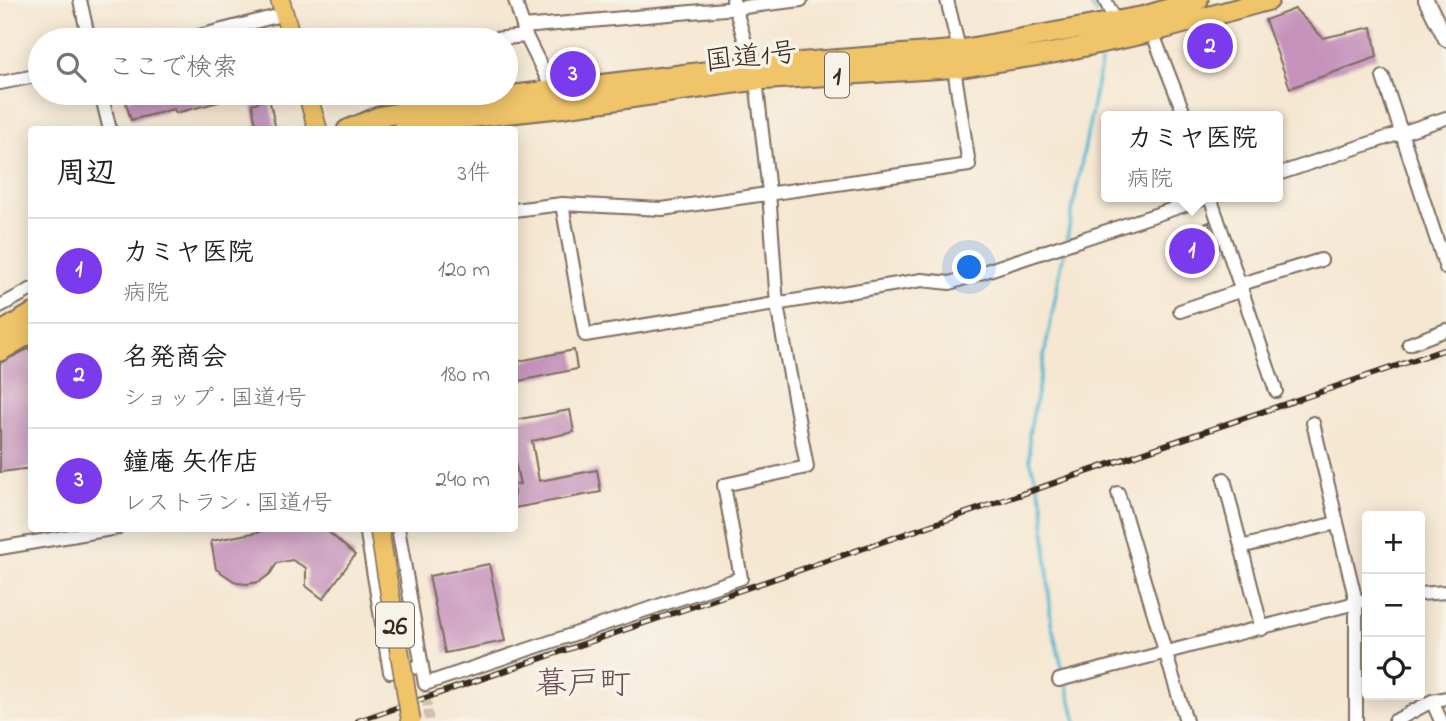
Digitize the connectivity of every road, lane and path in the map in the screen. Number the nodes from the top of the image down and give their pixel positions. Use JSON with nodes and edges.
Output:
{"nodes":[{"id":1,"x":80,"y":0,"type":"edge"},
{"id":2,"x":515,"y":0,"type":"edge"},
{"id":3,"x":801,"y":0,"type":"edge"},
{"id":4,"x":947,"y":0,"type":"edge"},
{"id":5,"x":1105,"y":0,"type":"edge"},
{"id":6,"x":1198,"y":0,"type":"edge"},
{"id":7,"x":1269,"y":0,"type":"edge"},
{"id":8,"x":1426,"y":0,"type":"edge"},
{"id":9,"x":734,"y":4,"type":"edge"},
{"id":10,"x":283,"y":7,"type":"edge"},
{"id":11,"x":1115,"y":20,"type":"junction"},
{"id":12,"x":86,"y":28,"type":"edge"},
{"id":13,"x":219,"y":28,"type":"edge"},
{"id":14,"x":289,"y":28,"type":"edge"},
{"id":15,"x":525,"y":31,"type":"junction"},
{"id":16,"x":518,"y":32,"type":"edge"},
{"id":17,"x":1152,"y":32,"type":"junction"},
{"id":18,"x":1446,"y":39,"type":"edge"},
{"id":19,"x":959,"y":62,"type":"junction"},
{"id":20,"x":755,"y":73,"type":"junction"},
{"id":21,"x":28,"y":77,"type":"edge"},
{"id":22,"x":1383,"y":77,"type":"dead end"},
{"id":23,"x":0,"y":83,"type":"edge"},
{"id":24,"x":556,"y":100,"type":"junction"},
{"id":25,"x":518,"y":101,"type":"edge"},
{"id":26,"x":104,"y":105,"type":"edge"},
{"id":27,"x":311,"y":105,"type":"edge"},
{"id":28,"x":439,"y":105,"type":"edge"},
{"id":29,"x":1183,"y":111,"type":"edge"},
{"id":30,"x":1446,"y":118,"type":"edge"},
{"id":31,"x":109,"y":126,"type":"edge"},
{"id":32,"x":317,"y":126,"type":"edge"},
{"id":33,"x":356,"y":126,"type":"edge"},
{"id":34,"x":422,"y":126,"type":"edge"},
{"id":35,"x":1401,"y":133,"type":"junction"},
{"id":36,"x":1283,"y":172,"type":"edge"},
{"id":37,"x":769,"y":192,"type":"junction"},
{"id":38,"x":1194,"y":202,"type":"edge"},
{"id":39,"x":1211,"y":202,"type":"edge"},
{"id":40,"x":562,"y":205,"type":"junction"},
{"id":41,"x":518,"y":210,"type":"edge"},
{"id":42,"x":1321,"y":260,"type":"dead end"},
{"id":43,"x":1446,"y":268,"type":"edge"},
{"id":44,"x":1242,"y":287,"type":"junction"},
{"id":45,"x":28,"y":291,"type":"edge"},
{"id":46,"x":777,"y":305,"type":"junction"},
{"id":47,"x":0,"y":306,"type":"edge"},
{"id":48,"x":1180,"y":311,"type":"dead end"},
{"id":49,"x":28,"y":316,"type":"edge"},
{"id":50,"x":1446,"y":330,"type":"edge"},
{"id":51,"x":0,"y":333,"type":"edge"},
{"id":52,"x":28,"y":334,"type":"edge"},
{"id":53,"x":1409,"y":344,"type":"dead end"},
{"id":54,"x":0,"y":351,"type":"edge"},
{"id":55,"x":1276,"y":391,"type":"dead end"},
{"id":56,"x":1313,"y":423,"type":"dead end"},
{"id":57,"x":1224,"y":480,"type":"dead end"},
{"id":58,"x":1118,"y":493,"type":"dead end"},
{"id":59,"x":1336,"y":523,"type":"junction"},
{"id":60,"x":94,"y":532,"type":"edge"},
{"id":61,"x":367,"y":532,"type":"edge"},
{"id":62,"x":380,"y":532,"type":"edge"},
{"id":63,"x":399,"y":532,"type":"edge"},
{"id":64,"x":1241,"y":547,"type":"junction"},
{"id":65,"x":0,"y":548,"type":"edge"},
{"id":66,"x":1446,"y":592,"type":"edge"},
{"id":67,"x":1425,"y":594,"type":"edge"},
{"id":68,"x":1362,"y":600,"type":"edge"},
{"id":69,"x":1262,"y":629,"type":"junction"},
{"id":70,"x":1165,"y":651,"type":"junction"},
{"id":71,"x":422,"y":666,"type":"junction"},
{"id":72,"x":1059,"y":680,"type":"dead end"},
{"id":73,"x":1446,"y":698,"type":"edge"},
{"id":74,"x":1432,"y":701,"type":"junction"},
{"id":75,"x":411,"y":721,"type":"edge"},
{"id":76,"x":1185,"y":721,"type":"edge"},
{"id":77,"x":1356,"y":721,"type":"edge"},
{"id":78,"x":1395,"y":721,"type":"edge"},
{"id":79,"x":1441,"y":721,"type":"edge"}],
"edges":[{"from":1,"to":12,"type":"street"},
{"from":2,"to":15,"type":"street"},
{"from":3,"to":9,"type":"street"},
{"from":4,"to":19,"type":"street"},
{"from":5,"to":11,"type":"street"},
{"from":6,"to":11,"type":"highway","name":"国道1号","number":"1"},
{"from":7,"to":17,"type":"highway","name":"国道1号","number":"1"},
{"from":8,"to":18,"type":"street"},
{"from":9,"to":15,"type":"street"},
{"from":9,"to":20,"type":"street"},
{"from":10,"to":13,"type":"street"},
{"from":10,"to":14,"type":"main road"},
{"from":11,"to":19,"type":"highway","name":"国道1号","number":"1"},
{"from":15,"to":16,"type":"street"},
{"from":15,"to":24,"type":"street"},
{"from":17,"to":19,"type":"highway","name":"国道1号","number":"1"},
{"from":17,"to":29,"type":"street"},
{"from":19,"to":20,"type":"highway","name":"国道1号","number":"1"},
{"from":19,"to":37,"type":"street"},
{"from":20,"to":24,"type":"highway","name":"国道1号","number":"1"},
{"from":20,"to":37,"type":"street"},
{"from":21,"to":23,"type":"street"},
{"from":22,"to":35,"type":"street"},
{"from":24,"to":25,"type":"highway","name":"国道1号","number":"1"},
{"from":24,"to":34,"type":"highway","name":"国道1号","number":"1"},
{"from":26,"to":31,"type":"street"},
{"from":27,"to":32,"type":"main road"},
{"from":28,"to":33,"type":"highway","name":"国道1号","number":"1"},
{"from":30,"to":35,"type":"street"},
{"from":35,"to":36,"type":"street"},
{"from":35,"to":43,"type":"street"},
{"from":37,"to":40,"type":"street"},
{"from":37,"to":46,"type":"street"},
{"from":38,"to":46,"type":"street"},
{"from":39,"to":44,"type":"street"},
{"from":40,"to":41,"type":"street"},
{"from":40,"to":46,"type":"street"},
{"from":42,"to":44,"type":"street"},
{"from":44,"to":48,"type":"street"},
{"from":44,"to":55,"type":"street"},
{"from":45,"to":47,"type":"street"},
{"from":46,"to":71,"type":"street"},
{"from":49,"to":51,"type":"highway"},
{"from":50,"to":53,"type":"street"},
{"from":52,"to":54,"type":"highway"},
{"from":56,"to":59,"type":"street"},
{"from":57,"to":64,"type":"street"},
{"from":58,"to":70,"type":"street"},
{"from":59,"to":64,"type":"street"},
{"from":59,"to":68,"type":"street"},
{"from":60,"to":65,"type":"street"},
{"from":61,"to":71,"type":"street"},
{"from":62,"to":75,"type":"main road","number":"26","bridge":true},
{"from":63,"to":71,"type":"street"},
{"from":64,"to":69,"type":"street"},
{"from":66,"to":67,"type":"street"},
{"from":68,"to":69,"type":"street"},
{"from":68,"to":77,"type":"street"},
{"from":69,"to":70,"type":"street"},
{"from":70,"to":72,"type":"street"},
{"from":70,"to":76,"type":"street"},
{"from":73,"to":74,"type":"street"},
{"from":74,"to":78,"type":"street"},
{"from":74,"to":79,"type":"street"}]}
